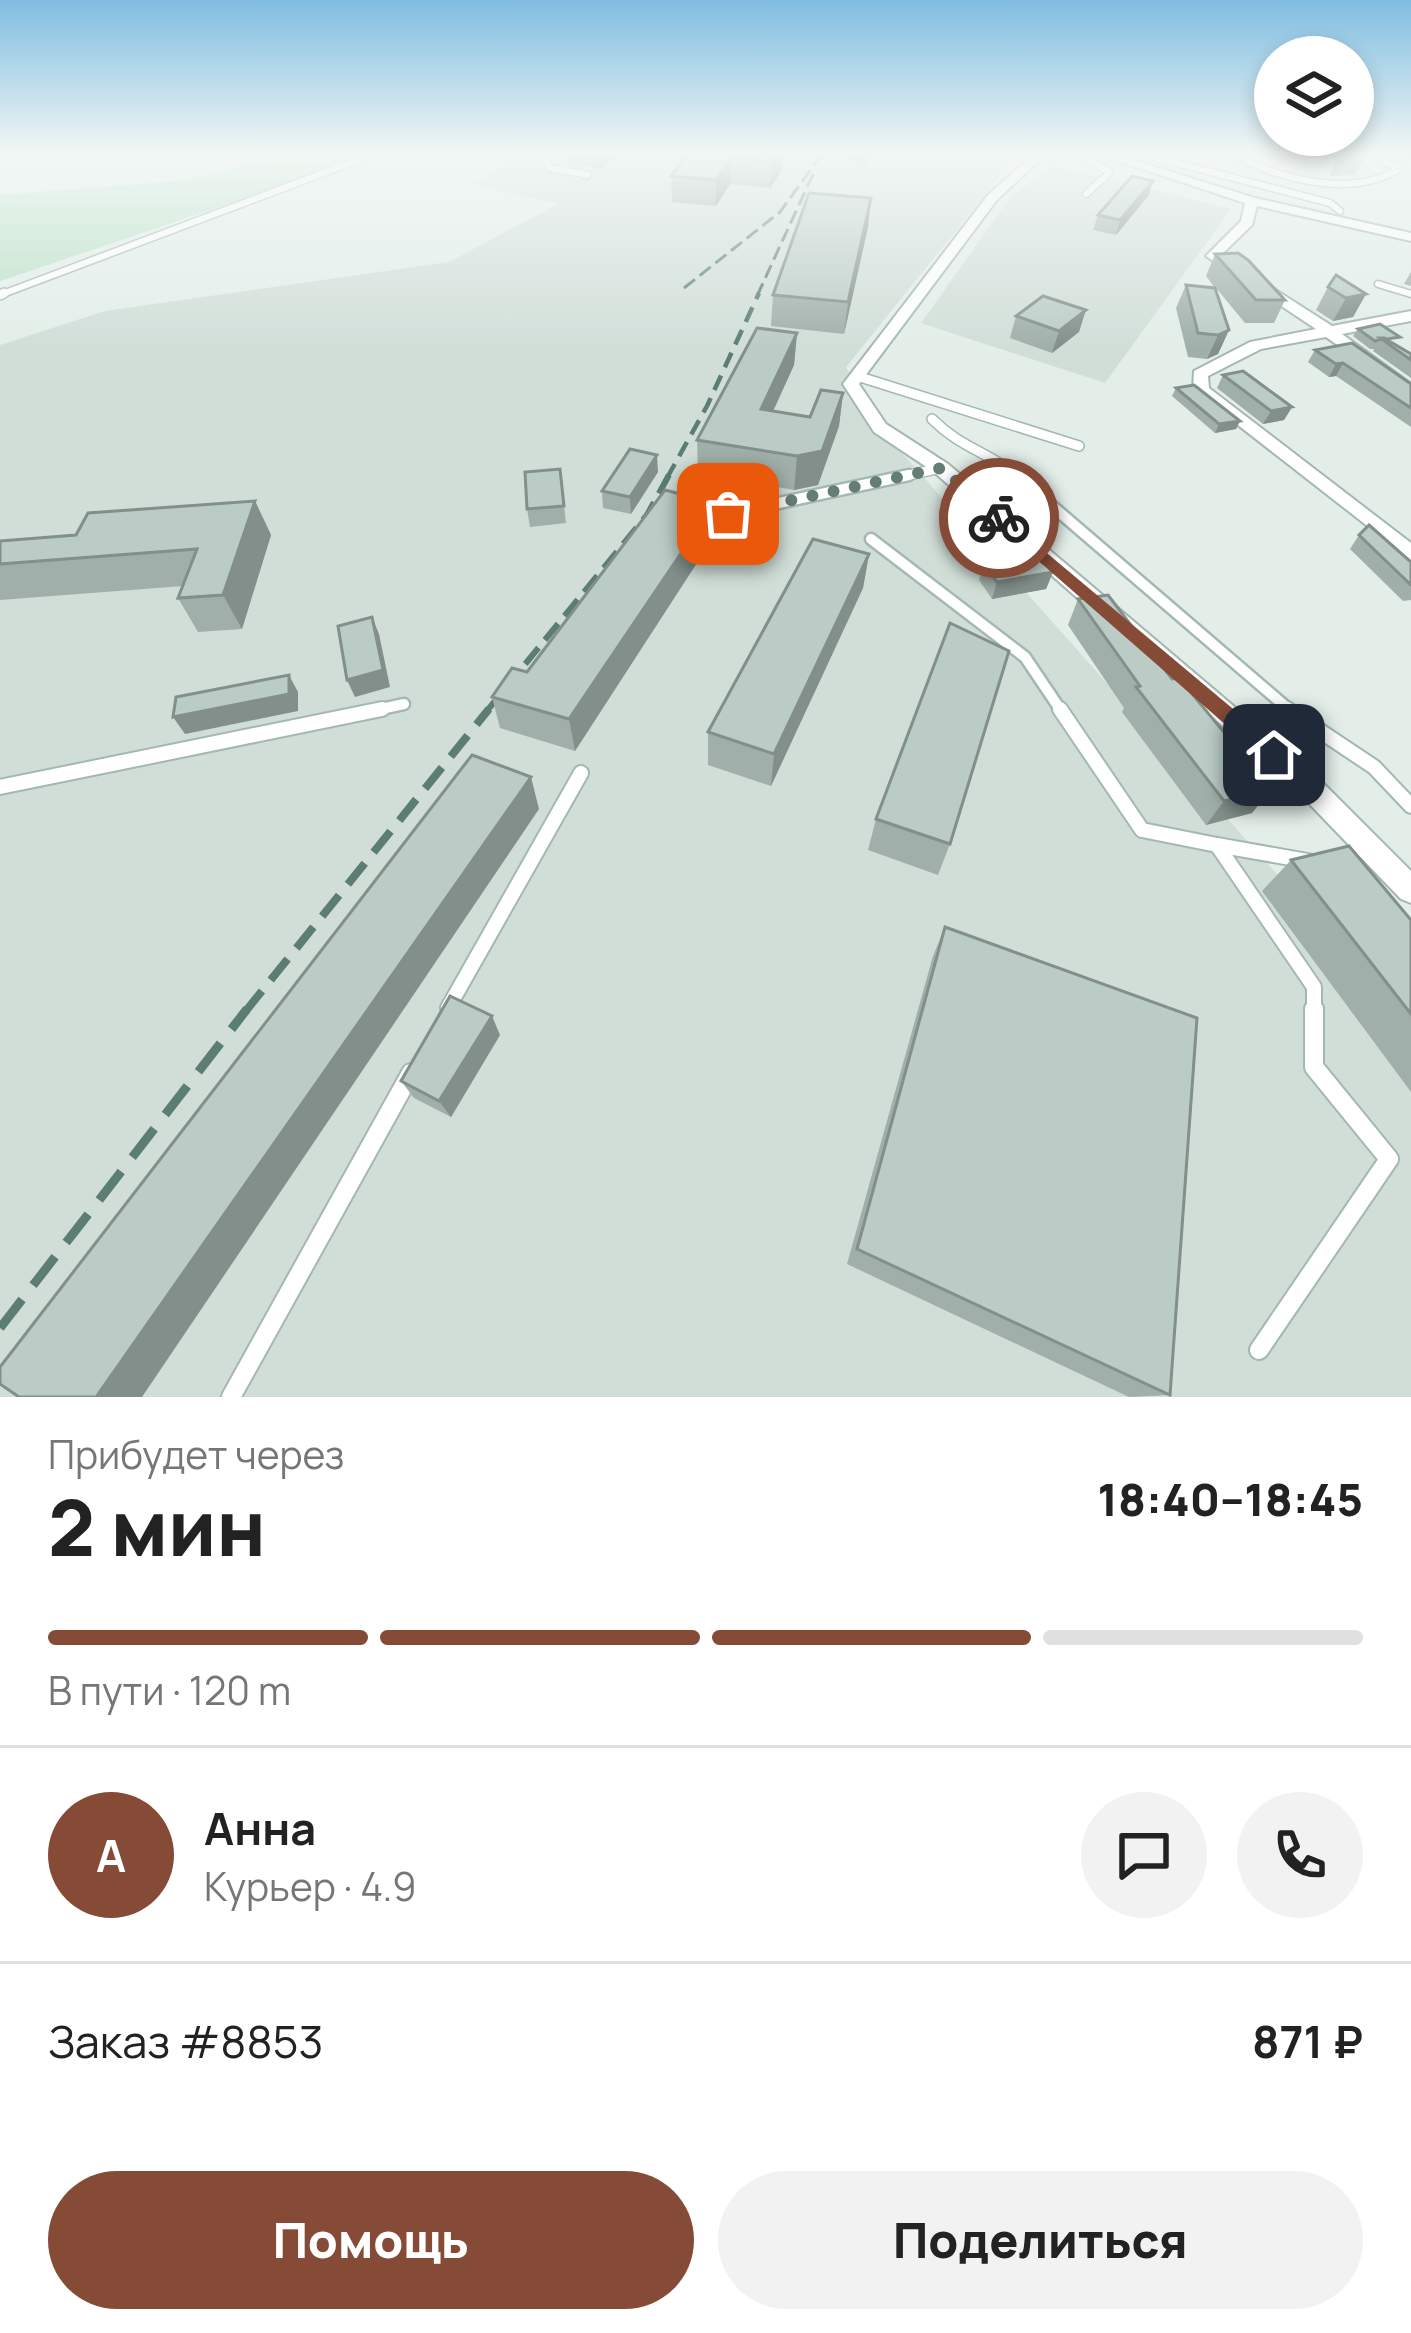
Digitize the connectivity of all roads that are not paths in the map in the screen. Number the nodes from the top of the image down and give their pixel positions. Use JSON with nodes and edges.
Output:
{"nodes":[{"id":1,"x":201,"y":219,"type":"edge"},
{"id":2,"x":976,"y":219,"type":"edge"},
{"id":3,"x":1248,"y":219,"type":"edge"},
{"id":4,"x":1332,"y":219,"type":"edge"},
{"id":5,"x":1411,"y":237,"type":"edge"},
{"id":6,"x":1378,"y":284,"type":"dead end"},
{"id":7,"x":1411,"y":294,"type":"edge"},
{"id":8,"x":0,"y":295,"type":"edge"},
{"id":9,"x":1411,"y":316,"type":"edge"},
{"id":10,"x":1322,"y":330,"type":"junction"},
{"id":11,"x":857,"y":376,"type":"junction"},
{"id":12,"x":1411,"y":392,"type":"edge"},
{"id":13,"x":932,"y":419,"type":"dead end"},
{"id":14,"x":1079,"y":446,"type":"dead end"},
{"id":15,"x":941,"y":468,"type":"junction"},
{"id":16,"x":728,"y":514,"type":"dead end"},
{"id":17,"x":871,"y":539,"type":"dead end"},
{"id":18,"x":1411,"y":553,"type":"edge"},
{"id":19,"x":404,"y":704,"type":"dead end"},
{"id":20,"x":580,"y":773,"type":"dead end"},
{"id":21,"x":0,"y":787,"type":"edge"},
{"id":22,"x":1411,"y":806,"type":"edge"},
{"id":23,"x":1217,"y":844,"type":"junction"},
{"id":24,"x":1330,"y":865,"type":"edge"},
{"id":25,"x":1375,"y":873,"type":"edge"},
{"id":26,"x":1404,"y":883,"type":"edge"},
{"id":27,"x":442,"y":1018,"type":"edge"},
{"id":28,"x":419,"y":1059,"type":"edge"},
{"id":29,"x":1259,"y":1350,"type":"dead end"},
{"id":30,"x":231,"y":1397,"type":"edge"}],
"edges":[{"from":1,"to":8,"type":"lane"},
{"from":2,"to":11,"type":"street"},
{"from":3,"to":10,"type":"street"},
{"from":4,"to":5,"type":"street"},
{"from":6,"to":7,"type":"lane"},
{"from":9,"to":10,"type":"street"},
{"from":10,"to":12,"type":"street"},
{"from":10,"to":18,"type":"street"},
{"from":11,"to":14,"type":"lane"},
{"from":11,"to":15,"type":"street"},
{"from":13,"to":22,"type":"lane"},
{"from":15,"to":16,"type":"lane"},
{"from":15,"to":26,"type":"street"},
{"from":17,"to":23,"type":"lane"},
{"from":19,"to":21,"type":"lane"},
{"from":20,"to":27,"type":"lane"},
{"from":23,"to":24,"type":"lane"},
{"from":23,"to":29,"type":"lane"},
{"from":25,"to":26,"type":"lane"},
{"from":28,"to":30,"type":"lane"}]}
